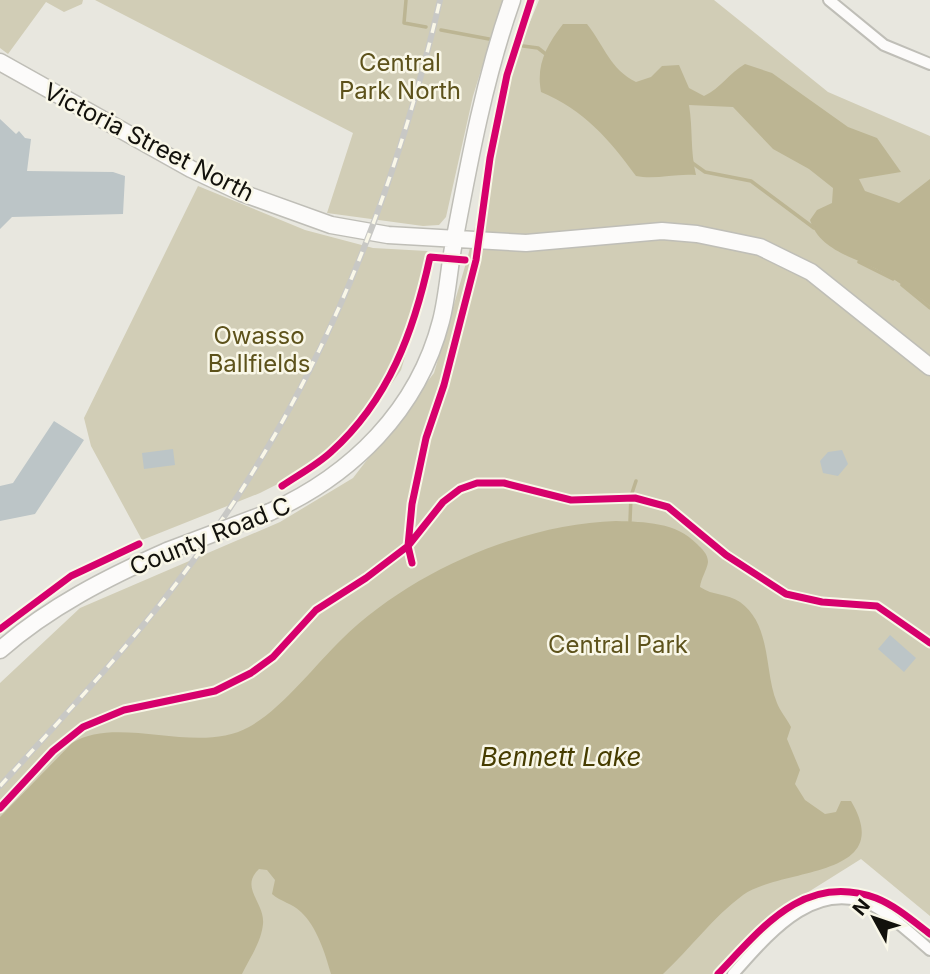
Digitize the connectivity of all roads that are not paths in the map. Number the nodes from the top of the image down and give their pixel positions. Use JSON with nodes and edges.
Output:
{"nodes":[{"id":1,"x":512,"y":0,"type":"edge"},
{"id":2,"x":829,"y":0,"type":"edge"},
{"id":3,"x":0,"y":62,"type":"edge"},
{"id":4,"x":930,"y":64,"type":"edge"},
{"id":5,"x":454,"y":240,"type":"junction"},
{"id":6,"x":930,"y":367,"type":"edge"},
{"id":7,"x":0,"y":650,"type":"edge"},
{"id":8,"x":930,"y":950,"type":"edge"},
{"id":9,"x":733,"y":974,"type":"edge"}],
"edges":[{"from":1,"to":5,"type":"street","name":"County Road C"},
{"from":2,"to":4,"type":"street"},
{"from":3,"to":5,"type":"street","name":"Victoria Street North"},
{"from":5,"to":6,"type":"street","name":"Victoria Street North"},
{"from":5,"to":7,"type":"street","name":"County Road C","bridge":true},
{"from":8,"to":9,"type":"street"}]}
